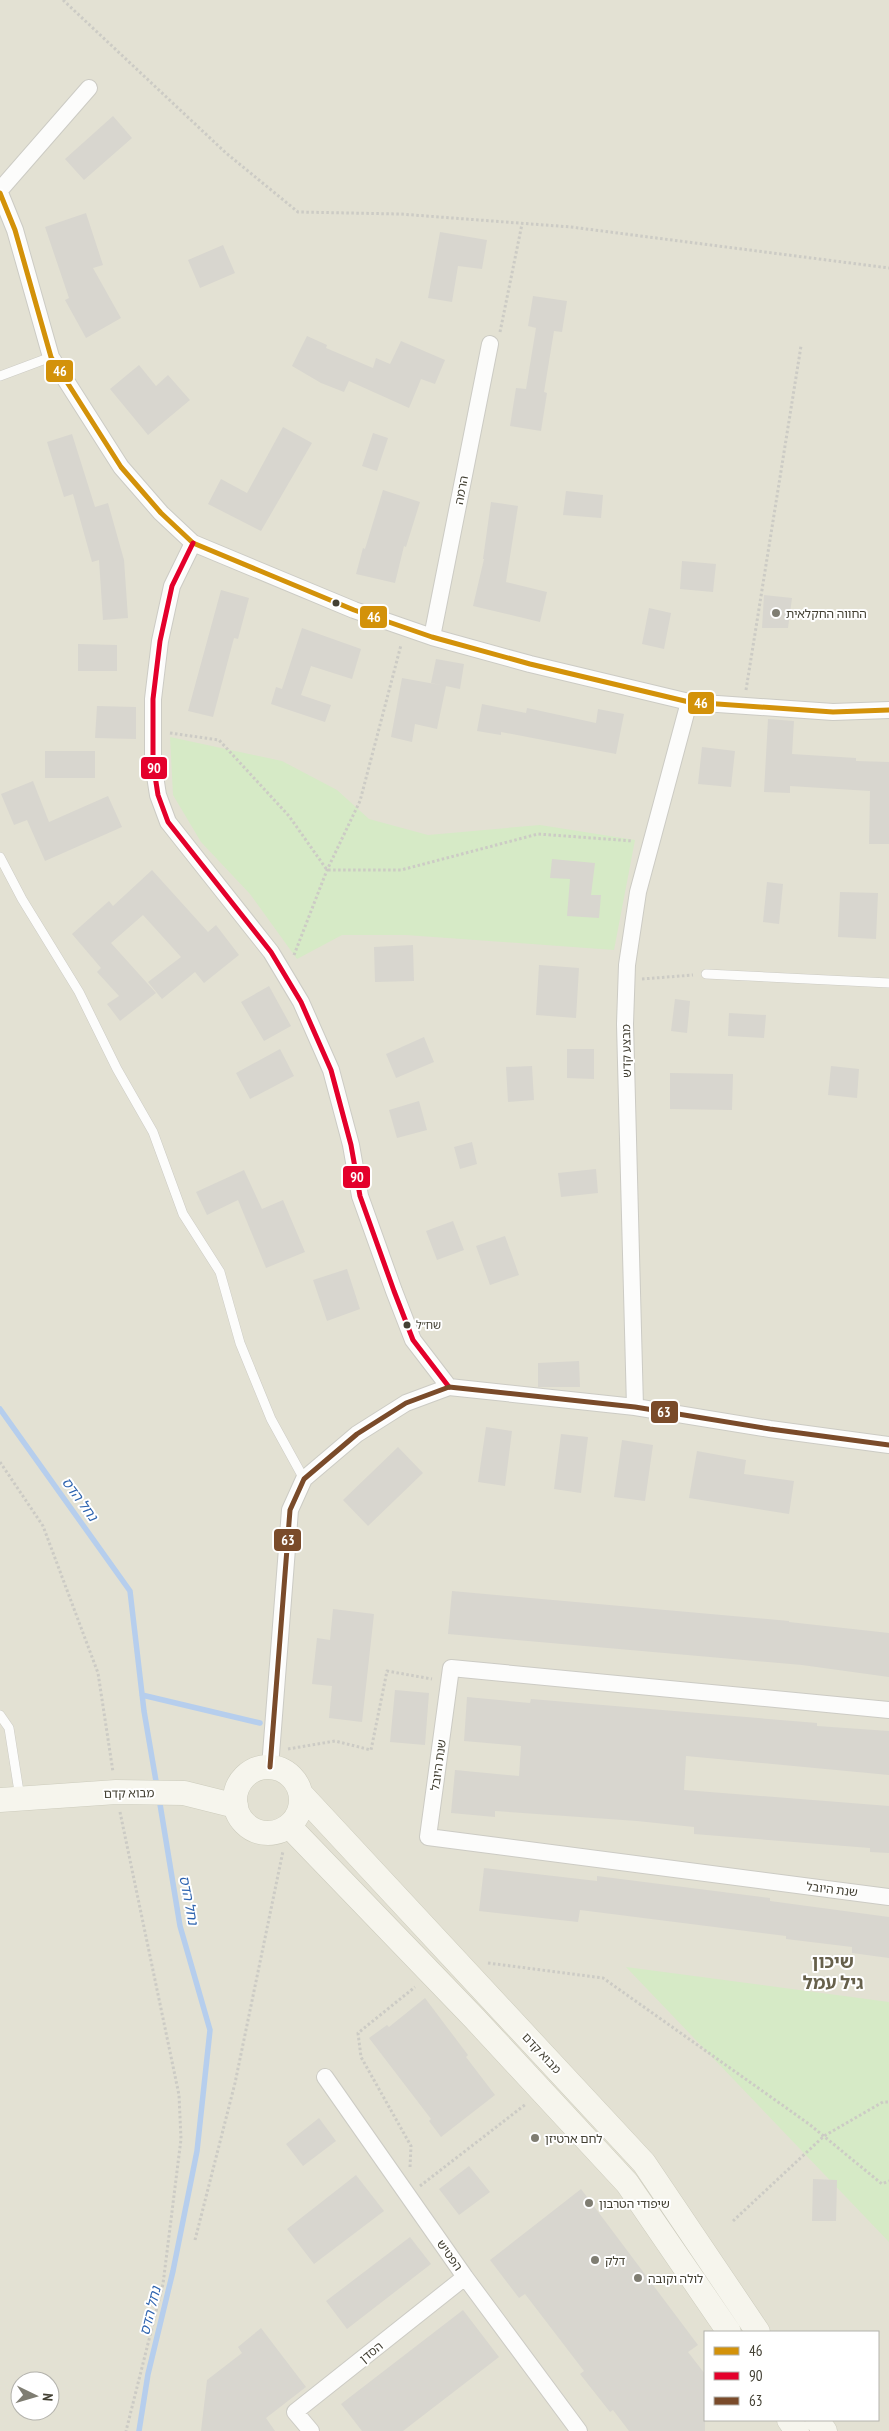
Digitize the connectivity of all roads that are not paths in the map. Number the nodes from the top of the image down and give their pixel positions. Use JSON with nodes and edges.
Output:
{"nodes":[{"id":1,"x":89,"y":88,"type":"dead end"},
{"id":2,"x":0,"y":192,"type":"edge"},
{"id":3,"x":490,"y":344,"type":"road end"},
{"id":4,"x":51,"y":358,"type":"junction"},
{"id":5,"x":0,"y":376,"type":"edge"},
{"id":6,"x":193,"y":543,"type":"junction"},
{"id":7,"x":432,"y":637,"type":"junction"},
{"id":8,"x":689,"y":702,"type":"junction"},
{"id":9,"x":889,"y":710,"type":"edge"},
{"id":10,"x":0,"y":857,"type":"edge"},
{"id":11,"x":706,"y":974,"type":"road end"},
{"id":12,"x":889,"y":982,"type":"edge"},
{"id":13,"x":449,"y":1387,"type":"junction"},
{"id":14,"x":635,"y":1407,"type":"junction"},
{"id":15,"x":889,"y":1446,"type":"edge"},
{"id":16,"x":304,"y":1480,"type":"junction"},
{"id":17,"x":889,"y":1710,"type":"edge"},
{"id":18,"x":0,"y":1715,"type":"edge"},
{"id":19,"x":270,"y":1760,"type":"junction"},
{"id":20,"x":301,"y":1794,"type":"junction"},
{"id":21,"x":7,"y":1799,"type":"edge"},
{"id":22,"x":236,"y":1806,"type":"junction"},
{"id":23,"x":289,"y":1826,"type":"junction"},
{"id":24,"x":889,"y":1897,"type":"edge"},
{"id":25,"x":325,"y":2077,"type":"dead end"},
{"id":26,"x":465,"y":2277,"type":"junction"},
{"id":27,"x":728,"y":2331,"type":"edge"},
{"id":28,"x":757,"y":2331,"type":"edge"},
{"id":29,"x":311,"y":2431,"type":"edge"},
{"id":30,"x":578,"y":2431,"type":"edge"}],
"edges":[{"from":1,"to":2,"type":"street"},
{"from":2,"to":4,"type":"street"},
{"from":3,"to":7,"type":"street","name":"הרמה"},
{"from":4,"to":5,"type":"lane"},
{"from":4,"to":6,"type":"street"},
{"from":6,"to":7,"type":"street"},
{"from":6,"to":13,"type":"street"},
{"from":7,"to":8,"type":"street"},
{"from":8,"to":9,"type":"street"},
{"from":8,"to":14,"type":"street","name":"מבצע קדש"},
{"from":10,"to":16,"type":"lane"},
{"from":11,"to":12,"type":"lane"},
{"from":13,"to":14,"type":"street"},
{"from":13,"to":16,"type":"street"},
{"from":14,"to":15,"type":"street"},
{"from":16,"to":19,"type":"street"},
{"from":17,"to":24,"type":"street","name":"שנת היובל"},
{"from":18,"to":21,"type":"lane"},
{"from":19,"to":20,"type":"street"},
{"from":19,"to":22,"type":"street"},
{"from":20,"to":23,"type":"street"},
{"from":20,"to":28,"type":"street","name":"מבוא קדם"},
{"from":21,"to":22,"type":"street","name":"מבוא קדם"},
{"from":22,"to":23,"type":"street"},
{"from":23,"to":27,"type":"street","name":"מבוא קדם"},
{"from":25,"to":26,"type":"street","name":"הפטיש"},
{"from":26,"to":29,"type":"street","name":"הסדן"},
{"from":26,"to":30,"type":"street","name":"הפטיש"}]}
